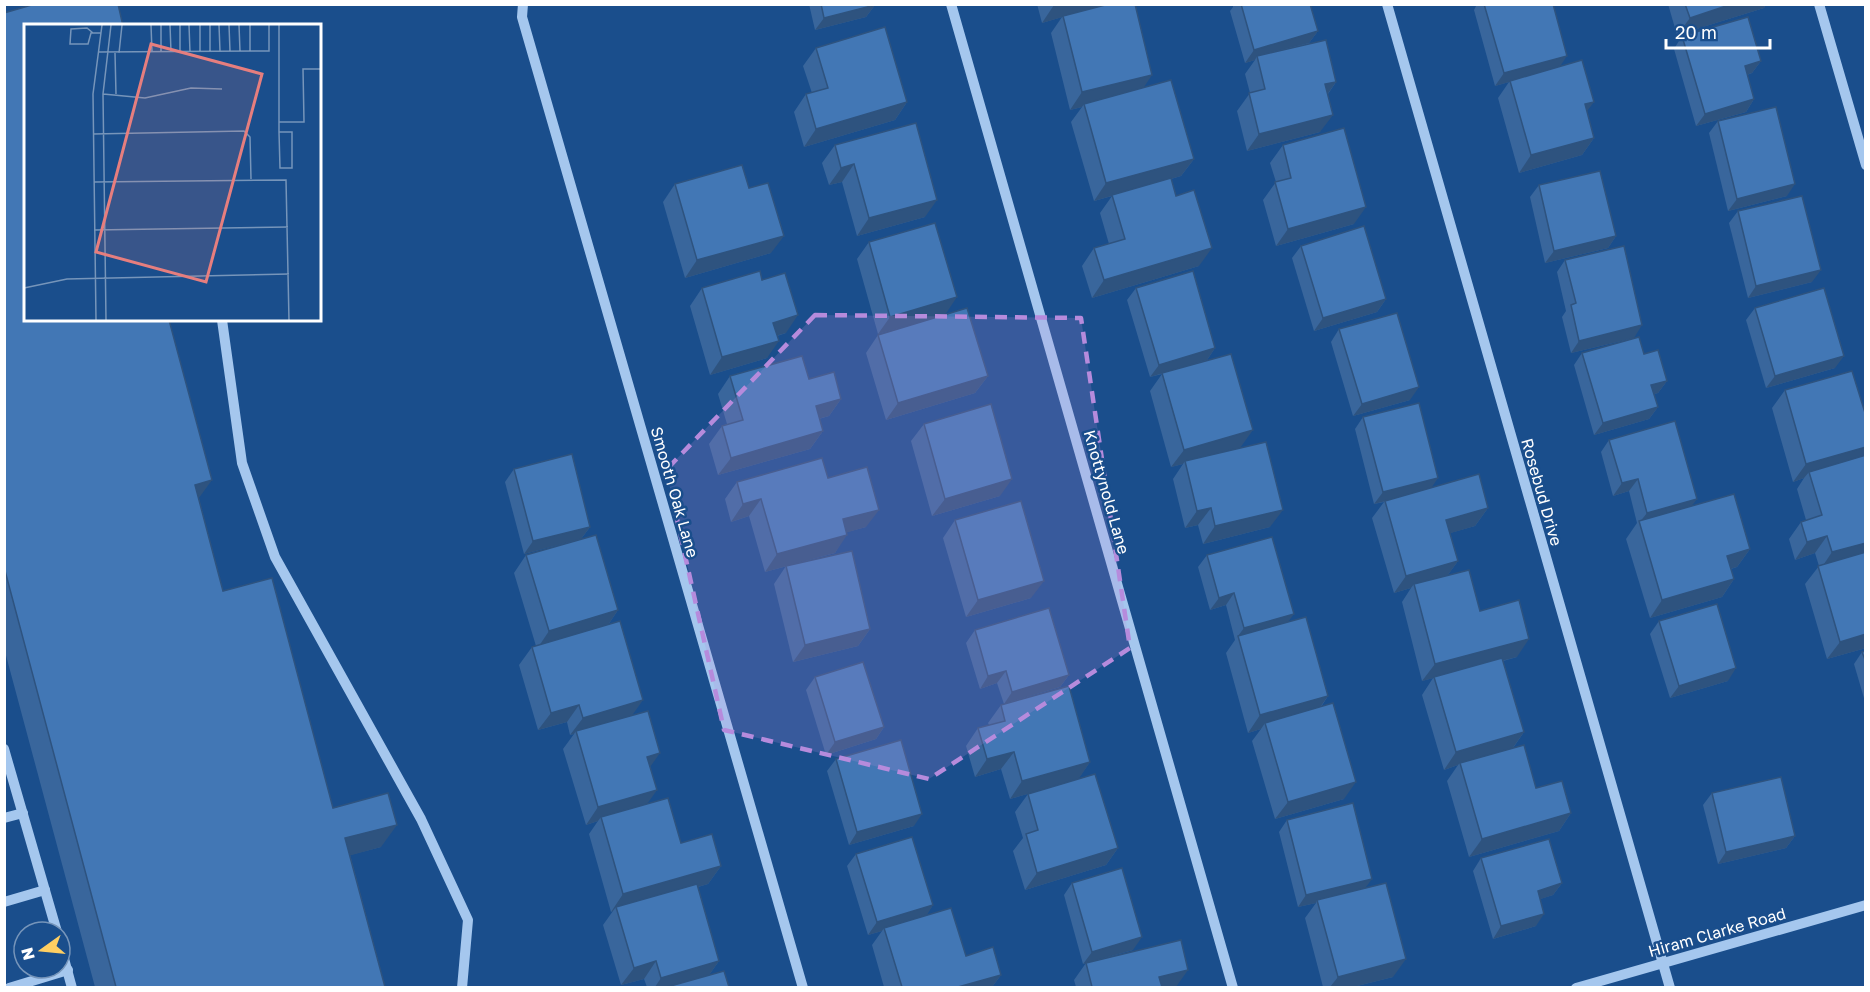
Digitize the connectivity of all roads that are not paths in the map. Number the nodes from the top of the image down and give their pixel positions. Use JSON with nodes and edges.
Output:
{"nodes":[{"id":1,"x":523,"y":4,"type":"edge"},
{"id":2,"x":951,"y":4,"type":"edge"},
{"id":3,"x":1387,"y":4,"type":"edge"},
{"id":4,"x":1819,"y":4,"type":"edge"},
{"id":5,"x":1866,"y":165,"type":"edge"},
{"id":6,"x":222,"y":321,"type":"edge"},
{"id":7,"x":4,"y":749,"type":"edge"},
{"id":8,"x":23,"y":813,"type":"junction"},
{"id":9,"x":4,"y":818,"type":"edge"},
{"id":10,"x":45,"y":891,"type":"junction"},
{"id":11,"x":4,"y":902,"type":"edge"},
{"id":12,"x":1866,"y":905,"type":"edge"},
{"id":13,"x":53,"y":920,"type":"edge"},
{"id":14,"x":1662,"y":963,"type":"junction"},
{"id":15,"x":33,"y":980,"type":"edge"},
{"id":16,"x":9,"y":987,"type":"edge"},
{"id":17,"x":462,"y":987,"type":"edge"},
{"id":18,"x":803,"y":987,"type":"edge"},
{"id":19,"x":1233,"y":987,"type":"edge"},
{"id":20,"x":1576,"y":987,"type":"edge"},
{"id":21,"x":1670,"y":987,"type":"edge"}],
"edges":[{"from":1,"to":18,"type":"street","name":"Smooth Oak Lane"},
{"from":2,"to":19,"type":"street","name":"Knottynold Lane"},
{"from":3,"to":14,"type":"street","name":"Rosebud Drive"},
{"from":4,"to":5,"type":"street"},
{"from":6,"to":17,"type":"street"},
{"from":7,"to":8,"type":"street"},
{"from":8,"to":9,"type":"street"},
{"from":8,"to":10,"type":"street"},
{"from":10,"to":11,"type":"street"},
{"from":10,"to":13,"type":"street"},
{"from":12,"to":14,"type":"street","name":"Hiram Clarke Road"},
{"from":14,"to":20,"type":"street","name":"Hiram Clarke Road"},
{"from":14,"to":21,"type":"street","name":"Rosebud Drive"},
{"from":15,"to":16,"type":"street"}]}
